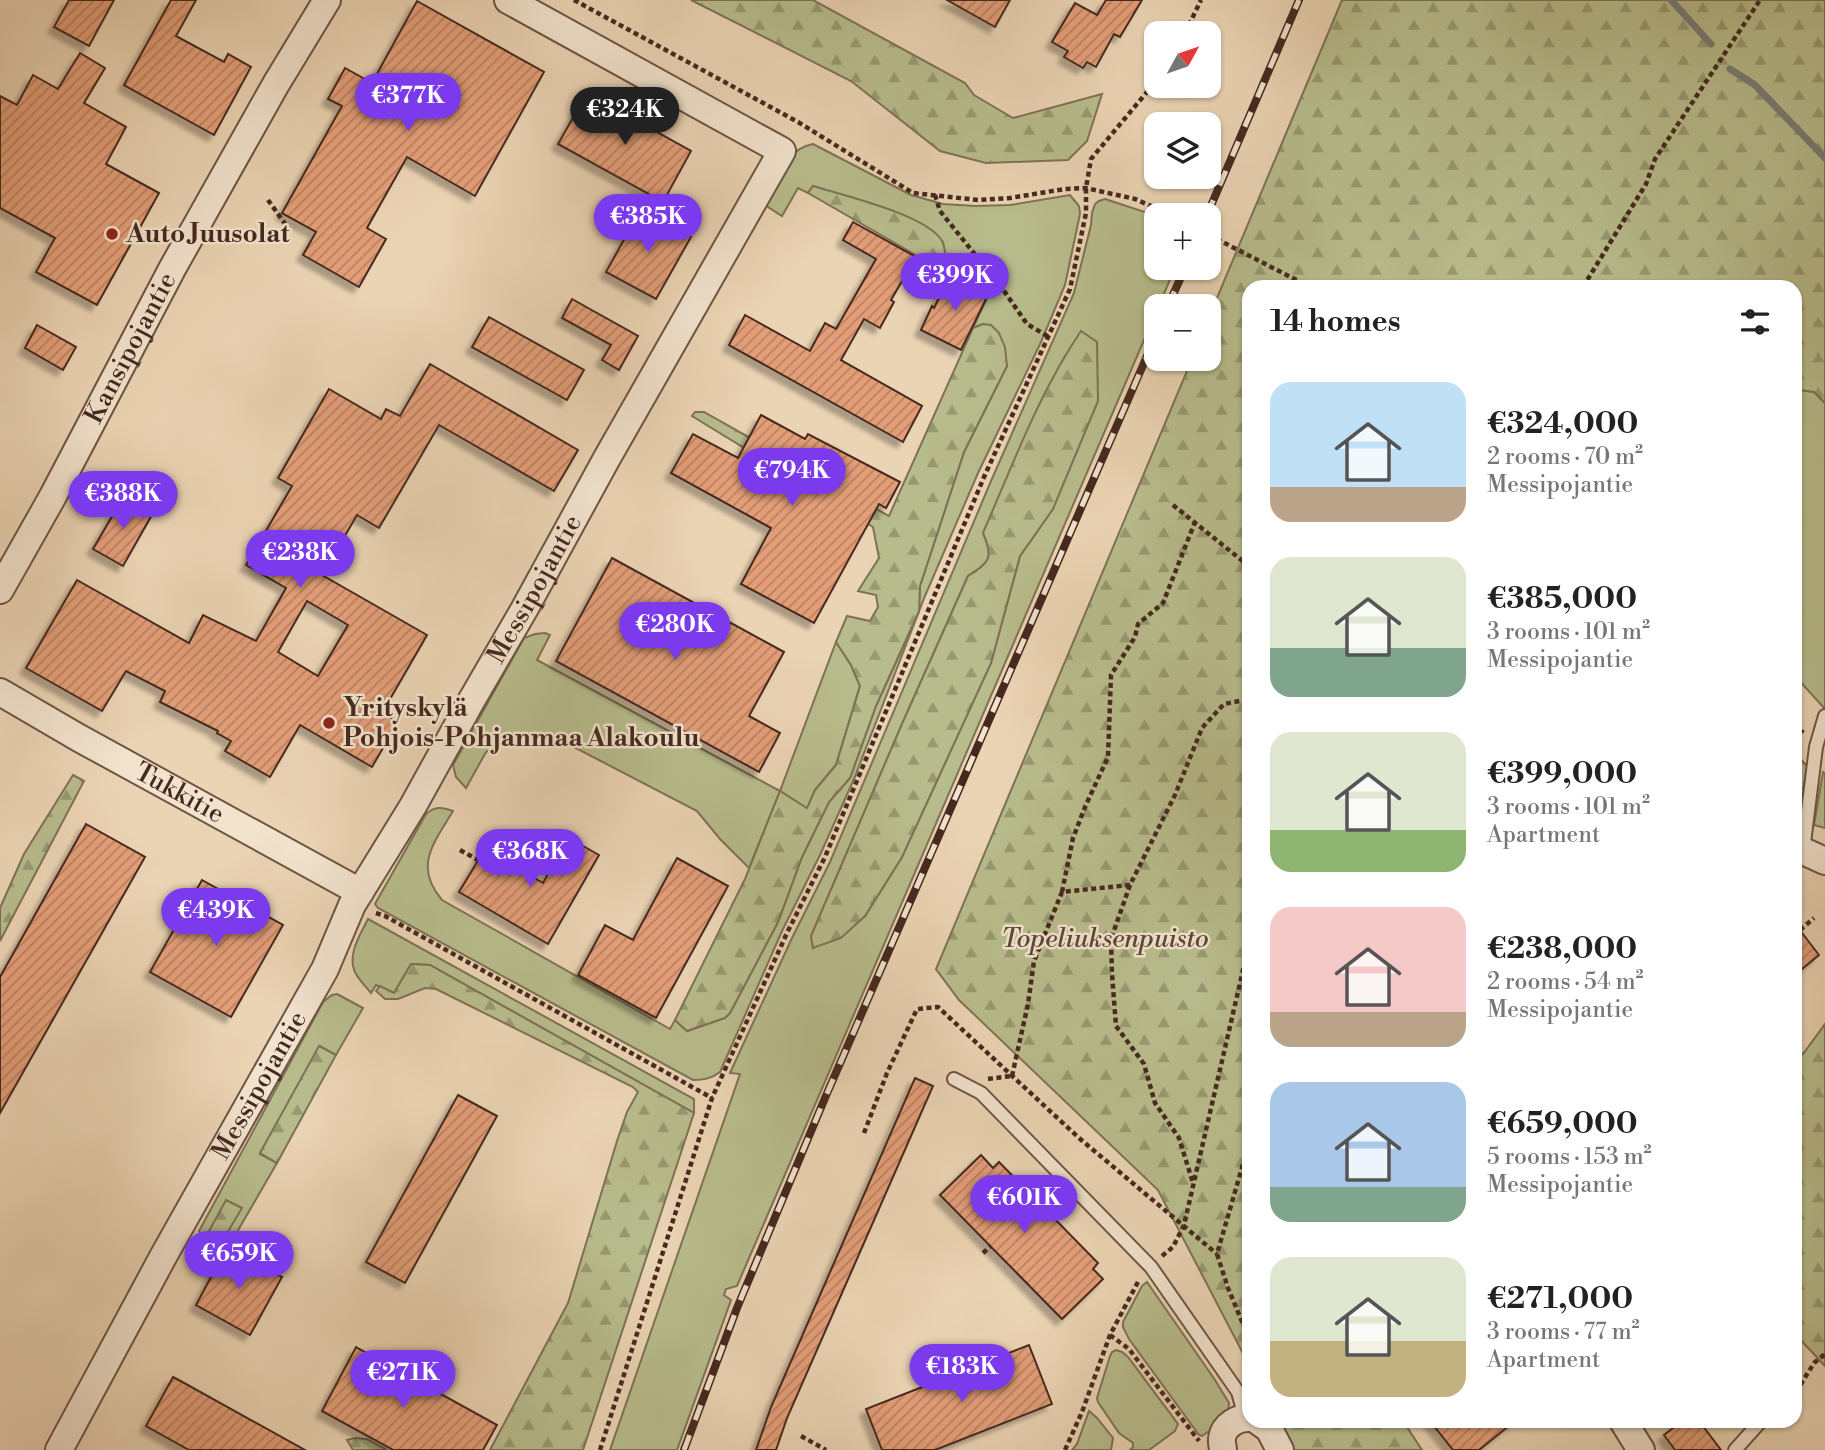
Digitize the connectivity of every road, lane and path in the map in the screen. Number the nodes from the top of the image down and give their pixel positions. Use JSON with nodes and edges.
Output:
{"nodes":[{"id":1,"x":327,"y":0,"type":"edge"},
{"id":2,"x":508,"y":0,"type":"edge"},
{"id":3,"x":574,"y":0,"type":"edge"},
{"id":4,"x":1201,"y":0,"type":"edge"},
{"id":5,"x":1760,"y":0,"type":"edge"},
{"id":6,"x":1191,"y":21,"type":"edge"},
{"id":7,"x":1144,"y":95,"type":"edge"},
{"id":8,"x":1086,"y":188,"type":"junction"},
{"id":9,"x":935,"y":195,"type":"junction"},
{"id":10,"x":268,"y":200,"type":"dead end"},
{"id":11,"x":1144,"y":203,"type":"edge"},
{"id":12,"x":286,"y":225,"type":"dead end"},
{"id":13,"x":1221,"y":241,"type":"edge"},
{"id":14,"x":1296,"y":280,"type":"edge"},
{"id":15,"x":1587,"y":280,"type":"edge"},
{"id":16,"x":1049,"y":337,"type":"junction"},
{"id":17,"x":1173,"y":505,"type":"dead end"},
{"id":18,"x":1195,"y":522,"type":"junction"},
{"id":19,"x":1242,"y":560,"type":"edge"},
{"id":20,"x":0,"y":590,"type":"edge"},
{"id":21,"x":0,"y":692,"type":"edge"},
{"id":22,"x":1242,"y":701,"type":"edge"},
{"id":23,"x":1825,"y":716,"type":"edge"},
{"id":24,"x":460,"y":850,"type":"dead end"},
{"id":25,"x":1808,"y":854,"type":"edge"},
{"id":26,"x":478,"y":860,"type":"dead end"},
{"id":27,"x":1130,"y":885,"type":"junction"},
{"id":28,"x":360,"y":892,"type":"junction"},
{"id":29,"x":1062,"y":892,"type":"junction"},
{"id":30,"x":1814,"y":918,"type":"dead end"},
{"id":31,"x":1802,"y":928,"type":"edge"},
{"id":32,"x":1242,"y":975,"type":"edge"},
{"id":33,"x":1012,"y":1076,"type":"junction"},
{"id":34,"x":954,"y":1079,"type":"dead end"},
{"id":35,"x":864,"y":1133,"type":"dead end"},
{"id":36,"x":1242,"y":1173,"type":"edge"},
{"id":37,"x":1194,"y":1185,"type":"junction"},
{"id":38,"x":1184,"y":1225,"type":"junction"},
{"id":39,"x":991,"y":1246,"type":"dead end"},
{"id":40,"x":983,"y":1253,"type":"dead end"},
{"id":41,"x":1217,"y":1254,"type":"junction"},
{"id":42,"x":1151,"y":1267,"type":"junction"},
{"id":43,"x":1242,"y":1326,"type":"edge"},
{"id":44,"x":1110,"y":1335,"type":"junction"},
{"id":45,"x":1825,"y":1354,"type":"edge"},
{"id":46,"x":951,"y":1367,"type":"dead end"},
{"id":47,"x":956,"y":1374,"type":"dead end"},
{"id":48,"x":1802,"y":1382,"type":"edge"},
{"id":49,"x":1242,"y":1400,"type":"edge"},
{"id":50,"x":1242,"y":1419,"type":"edge"},
{"id":51,"x":1267,"y":1428,"type":"edge"},
{"id":52,"x":1627,"y":1428,"type":"edge"},
{"id":53,"x":1755,"y":1428,"type":"edge"},
{"id":54,"x":801,"y":1436,"type":"dead end"},
{"id":55,"x":59,"y":1450,"type":"edge"},
{"id":56,"x":600,"y":1450,"type":"edge"},
{"id":57,"x":826,"y":1450,"type":"edge"},
{"id":58,"x":1065,"y":1450,"type":"edge"},
{"id":59,"x":1205,"y":1450,"type":"edge"},
{"id":60,"x":1223,"y":1450,"type":"edge"},
{"id":61,"x":1280,"y":1450,"type":"edge"},
{"id":62,"x":1641,"y":1450,"type":"edge"},
{"id":63,"x":1735,"y":1450,"type":"edge"}],
"edges":[{"from":1,"to":20,"type":"street","name":"Kansipojantie"},
{"from":2,"to":28,"type":"street","name":"Messipojantie"},
{"from":3,"to":9,"type":"path"},
{"from":4,"to":6,"type":"path"},
{"from":5,"to":15,"type":"path"},
{"from":7,"to":8,"type":"path"},
{"from":8,"to":9,"type":"path"},
{"from":8,"to":11,"type":"path"},
{"from":8,"to":16,"type":"path"},
{"from":9,"to":16,"type":"path"},
{"from":10,"to":12,"type":"path"},
{"from":13,"to":14,"type":"path"},
{"from":16,"to":56,"type":"path"},
{"from":17,"to":18,"type":"path"},
{"from":18,"to":19,"type":"path"},
{"from":18,"to":29,"type":"path"},
{"from":21,"to":28,"type":"street","name":"Tukkitie"},
{"from":22,"to":27,"type":"path"},
{"from":23,"to":25,"type":"lane"},
{"from":24,"to":26,"type":"path"},
{"from":27,"to":29,"type":"path"},
{"from":27,"to":37,"type":"path"},
{"from":28,"to":55,"type":"street","name":"Messipojantie"},
{"from":29,"to":33,"type":"path"},
{"from":30,"to":31,"type":"path"},
{"from":32,"to":37,"type":"path"},
{"from":33,"to":35,"type":"path"},
{"from":33,"to":38,"type":"path"},
{"from":34,"to":42,"type":"lane"},
{"from":36,"to":41,"type":"path"},
{"from":37,"to":38,"type":"path"},
{"from":38,"to":41,"type":"path"},
{"from":38,"to":42,"type":"path"},
{"from":39,"to":40,"type":"path"},
{"from":41,"to":43,"type":"path"},
{"from":42,"to":44,"type":"path"},
{"from":42,"to":49,"type":"lane"},
{"from":44,"to":58,"type":"path"},
{"from":44,"to":59,"type":"path"},
{"from":45,"to":48,"type":"path"},
{"from":46,"to":47,"type":"path"},
{"from":50,"to":60,"type":"street"},
{"from":51,"to":61,"type":"street"},
{"from":52,"to":62,"type":"street"},
{"from":53,"to":63,"type":"lane"},
{"from":54,"to":57,"type":"path"}]}
